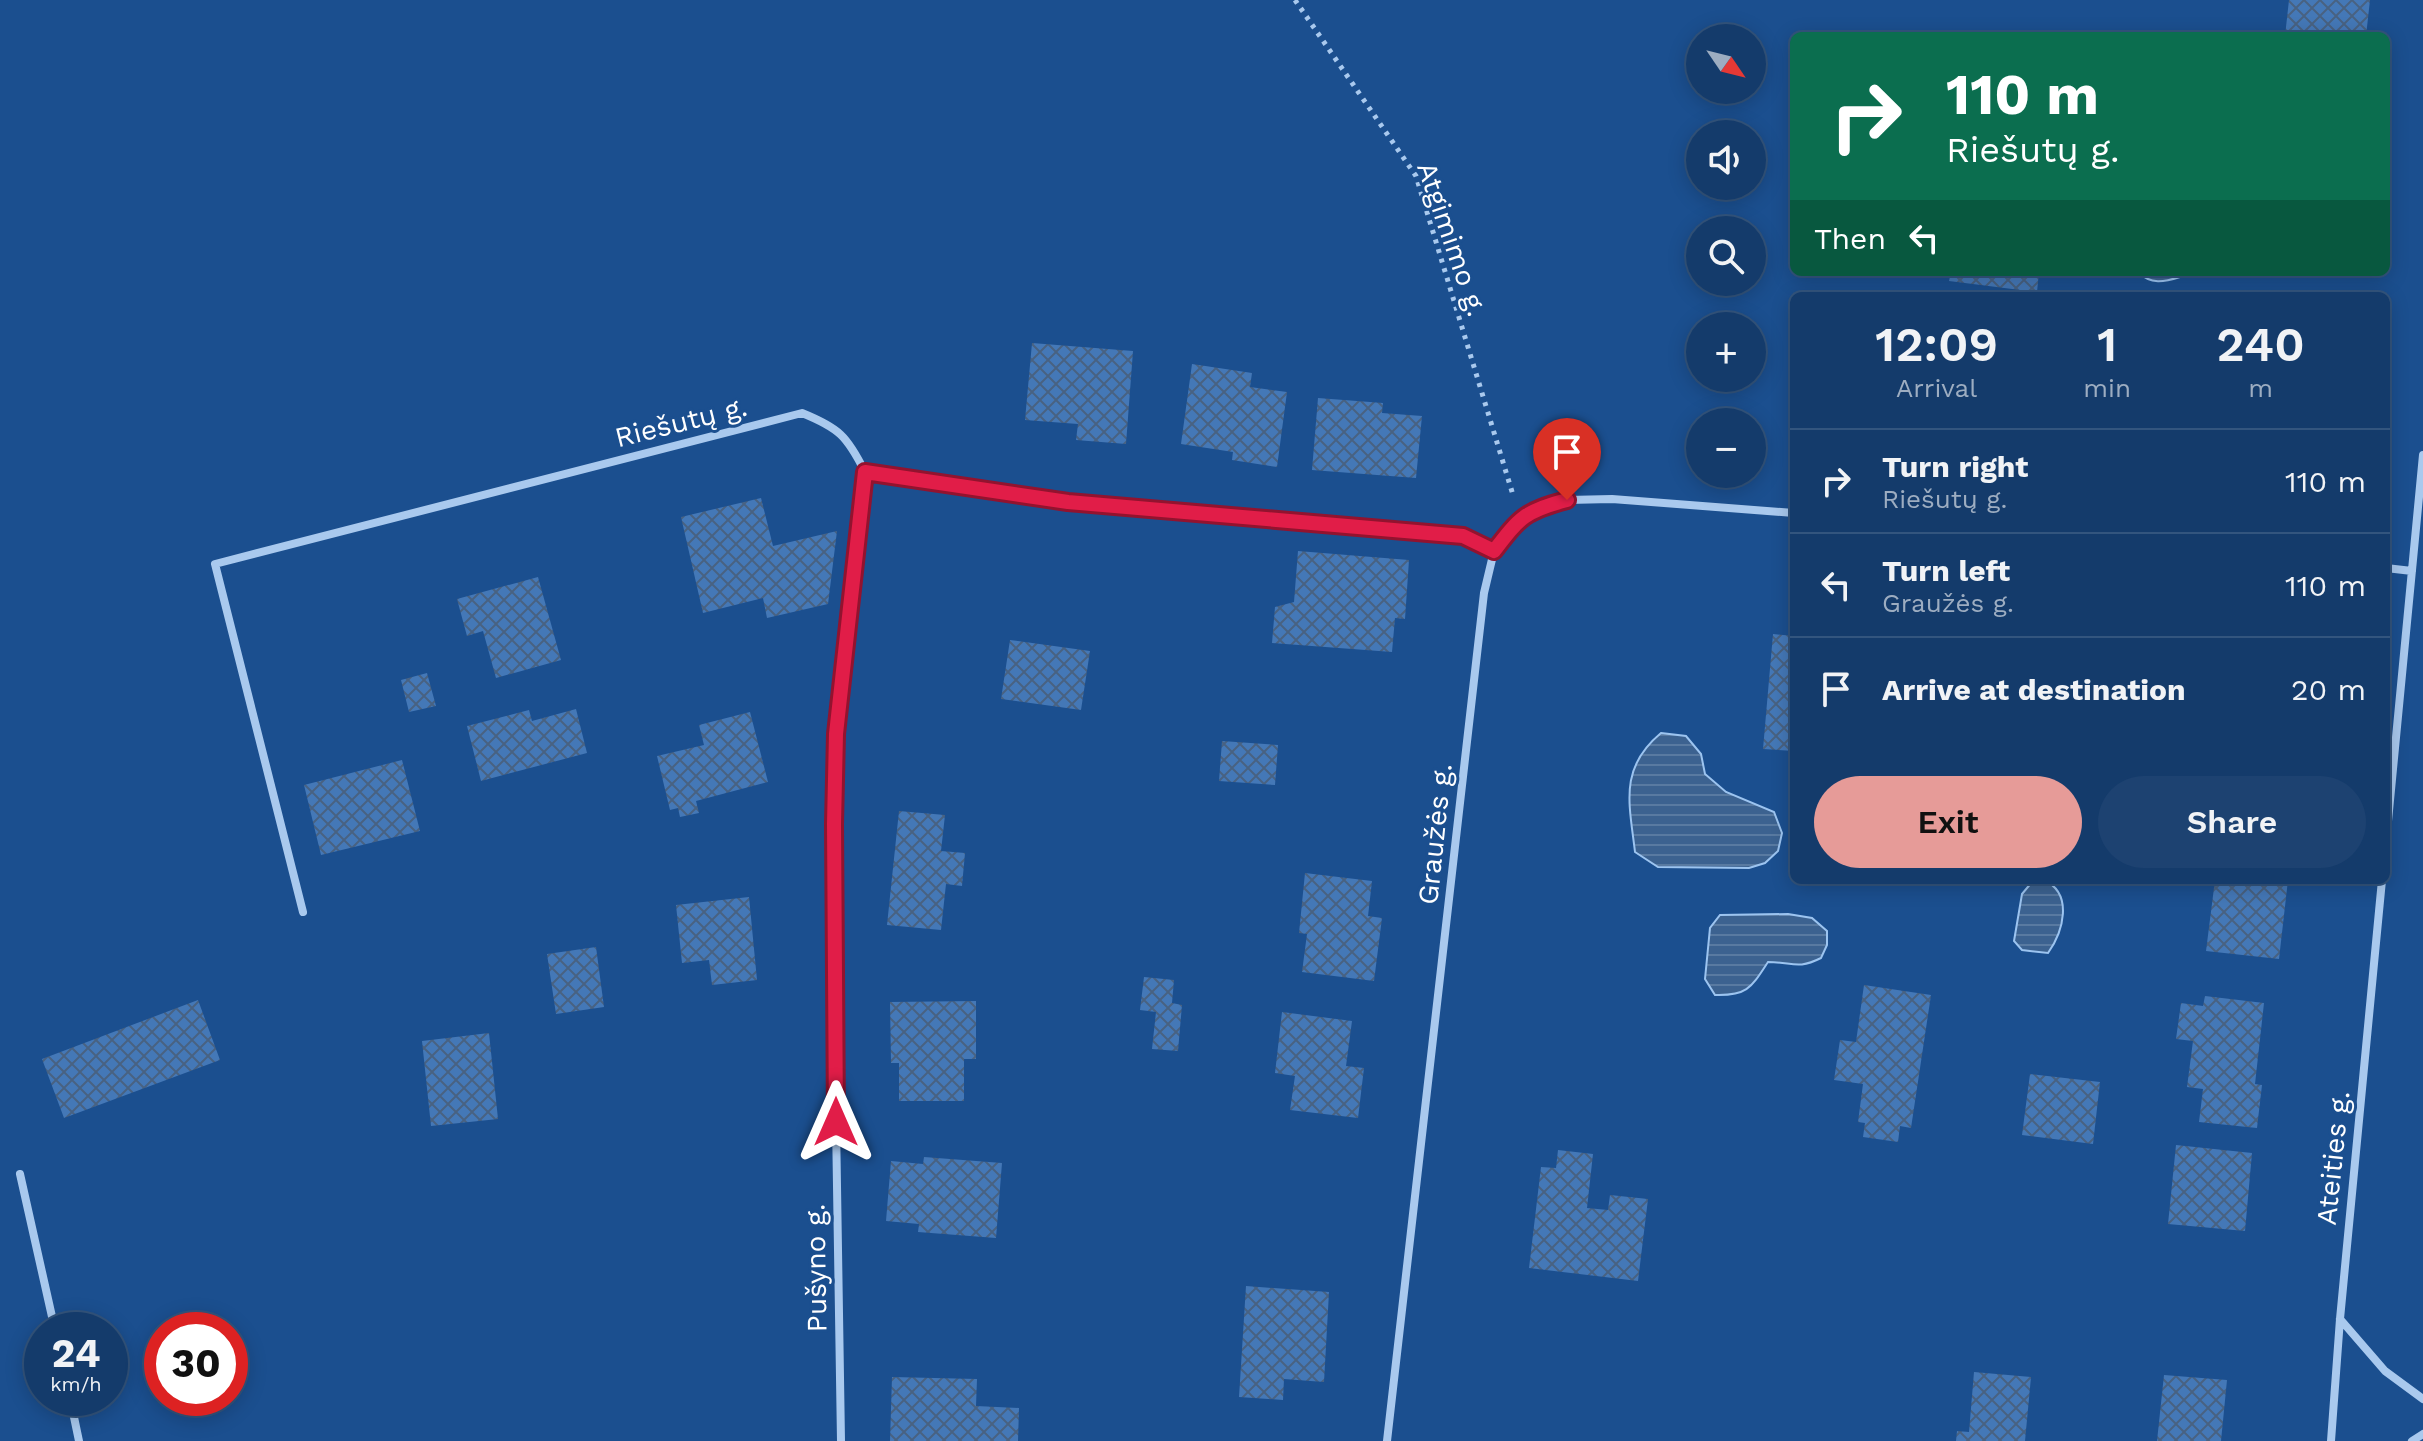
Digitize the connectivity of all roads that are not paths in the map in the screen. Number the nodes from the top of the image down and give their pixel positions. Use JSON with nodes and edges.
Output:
{"nodes":[{"id":1,"x":2423,"y":455,"type":"edge"},
{"id":2,"x":865,"y":472,"type":"junction"},
{"id":3,"x":1790,"y":513,"type":"edge"},
{"id":4,"x":1494,"y":551,"type":"junction"},
{"id":5,"x":2390,"y":568,"type":"edge"},
{"id":6,"x":2412,"y":571,"type":"junction"},
{"id":7,"x":2390,"y":800,"type":"edge"},
{"id":8,"x":2382,"y":884,"type":"edge"},
{"id":9,"x":303,"y":912,"type":"dead end"},
{"id":10,"x":20,"y":1174,"type":"dead end"},
{"id":11,"x":51,"y":1312,"type":"edge"},
{"id":12,"x":2340,"y":1319,"type":"junction"},
{"id":13,"x":2423,"y":1399,"type":"edge"},
{"id":14,"x":74,"y":1416,"type":"edge"},
{"id":15,"x":2423,"y":1434,"type":"edge"},
{"id":16,"x":79,"y":1441,"type":"edge"},
{"id":17,"x":841,"y":1441,"type":"edge"},
{"id":18,"x":1387,"y":1441,"type":"edge"},
{"id":19,"x":2331,"y":1441,"type":"edge"},
{"id":20,"x":2412,"y":1441,"type":"edge"}],
"edges":[{"from":1,"to":6,"type":"street"},
{"from":2,"to":4,"type":"street"},
{"from":2,"to":9,"type":"street","name":"Riešutų g."},
{"from":2,"to":17,"type":"street","name":"Pušyno g."},
{"from":3,"to":4,"type":"street","name":"Graužės g."},
{"from":4,"to":18,"type":"street","name":"Graužės g."},
{"from":5,"to":6,"type":"street"},
{"from":6,"to":7,"type":"street"},
{"from":8,"to":12,"type":"street","name":"Ateities g."},
{"from":10,"to":11,"type":"street"},
{"from":12,"to":13,"type":"street"},
{"from":12,"to":19,"type":"street","name":"Ateities g."},
{"from":14,"to":16,"type":"street"},
{"from":15,"to":20,"type":"street"}]}
